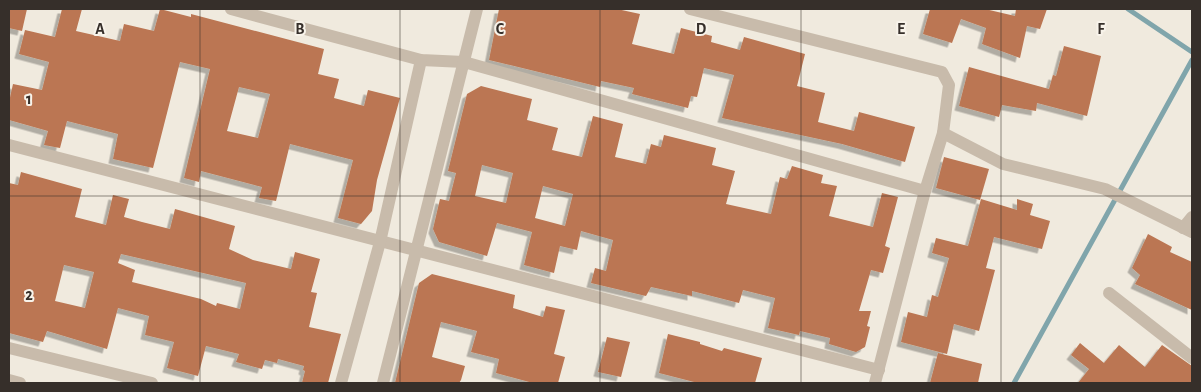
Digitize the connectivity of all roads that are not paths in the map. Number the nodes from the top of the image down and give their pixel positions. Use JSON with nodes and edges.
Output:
{"nodes":[{"id":1,"x":231,"y":9,"type":"edge"},
{"id":2,"x":477,"y":9,"type":"edge"},
{"id":3,"x":690,"y":9,"type":"edge"},
{"id":4,"x":421,"y":60,"type":"junction"},
{"id":5,"x":464,"y":62,"type":"junction"},
{"id":6,"x":943,"y":133,"type":"junction"},
{"id":7,"x":9,"y":145,"type":"edge"},
{"id":8,"x":925,"y":191,"type":"junction"},
{"id":9,"x":1192,"y":217,"type":"edge"},
{"id":10,"x":1188,"y":230,"type":"edge"},
{"id":11,"x":380,"y":242,"type":"junction"},
{"id":12,"x":416,"y":252,"type":"junction"},
{"id":13,"x":1109,"y":293,"type":"dead end"},
{"id":14,"x":9,"y":348,"type":"edge"},
{"id":15,"x":1192,"y":358,"type":"edge"},
{"id":16,"x":879,"y":370,"type":"junction"},
{"id":17,"x":9,"y":380,"type":"edge"},
{"id":18,"x":20,"y":383,"type":"edge"},
{"id":19,"x":152,"y":383,"type":"edge"},
{"id":20,"x":341,"y":383,"type":"edge"},
{"id":21,"x":383,"y":383,"type":"edge"},
{"id":22,"x":875,"y":383,"type":"edge"}],
"edges":[{"from":1,"to":4,"type":"street"},
{"from":2,"to":5,"type":"street"},
{"from":3,"to":6,"type":"street"},
{"from":4,"to":5,"type":"street"},
{"from":4,"to":11,"type":"street"},
{"from":5,"to":8,"type":"street"},
{"from":5,"to":12,"type":"street"},
{"from":6,"to":8,"type":"street"},
{"from":6,"to":10,"type":"street"},
{"from":7,"to":11,"type":"street"},
{"from":8,"to":16,"type":"street"},
{"from":9,"to":10,"type":"street"},
{"from":11,"to":12,"type":"street"},
{"from":11,"to":20,"type":"street"},
{"from":12,"to":16,"type":"street"},
{"from":12,"to":21,"type":"street"},
{"from":13,"to":15,"type":"street"},
{"from":14,"to":19,"type":"street"},
{"from":16,"to":22,"type":"street"},
{"from":17,"to":18,"type":"street"}]}
